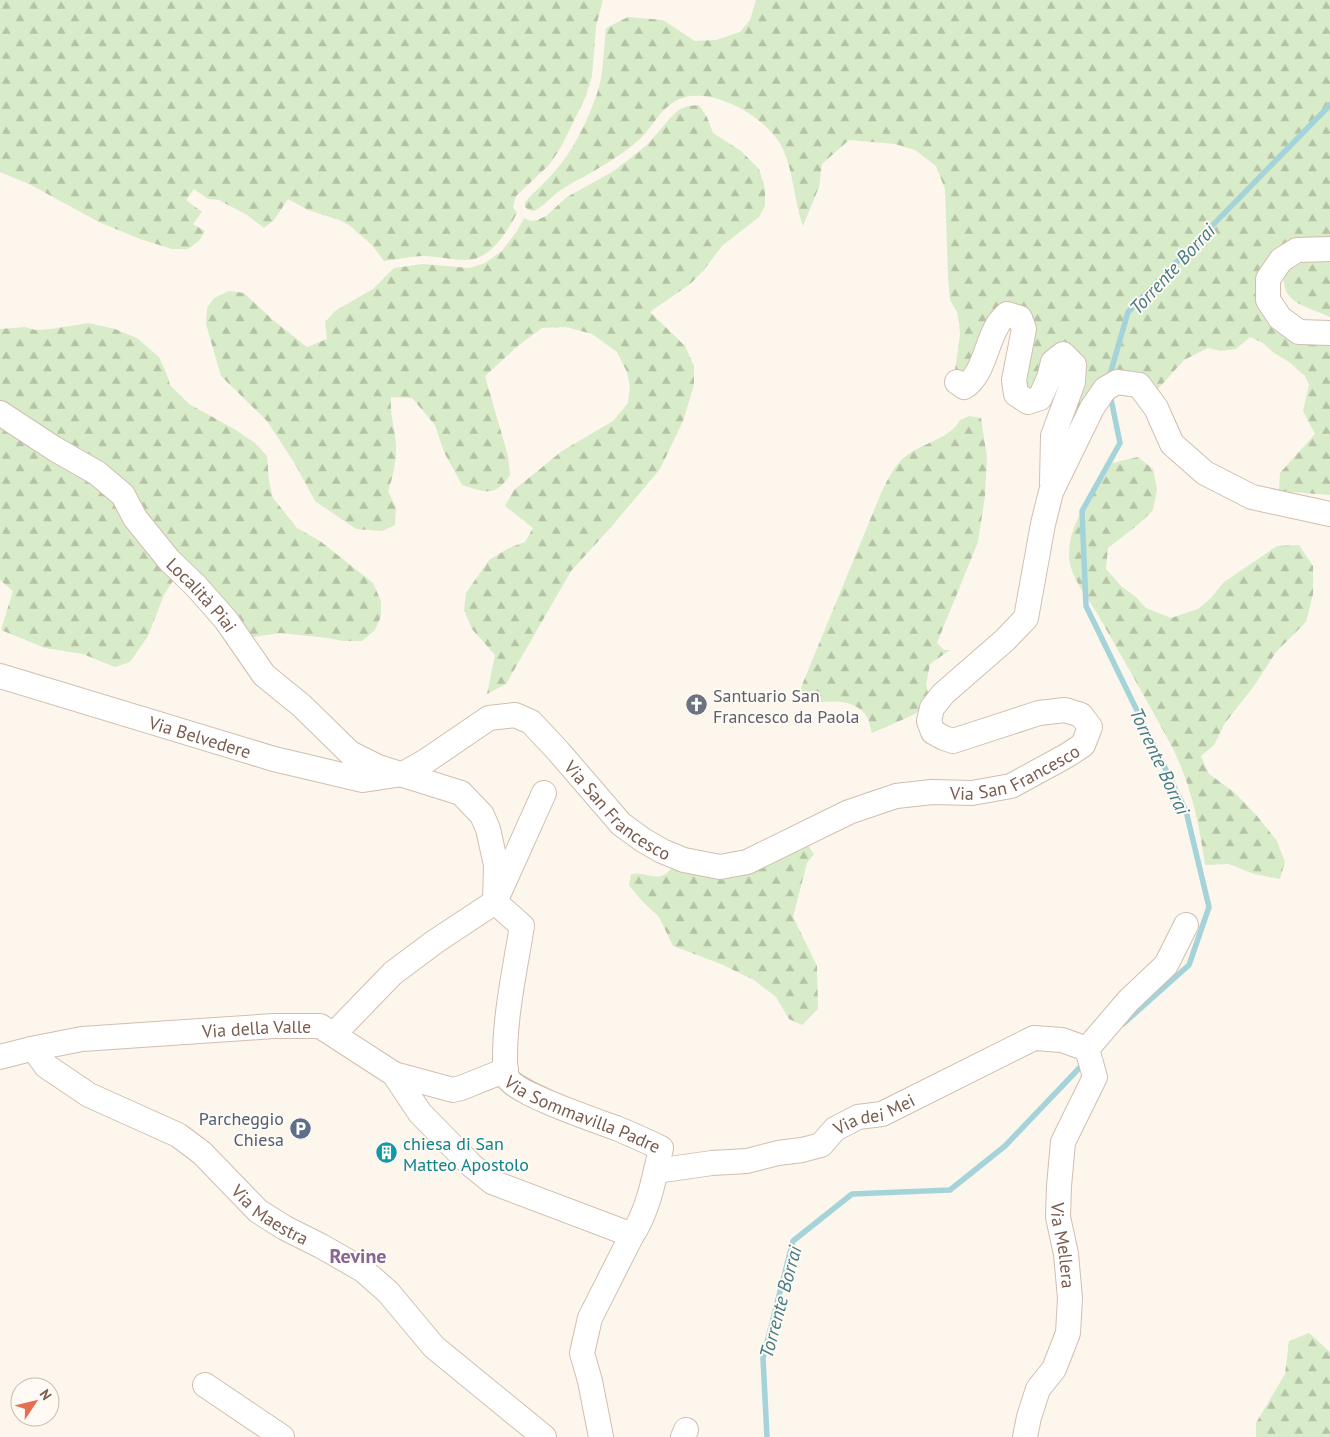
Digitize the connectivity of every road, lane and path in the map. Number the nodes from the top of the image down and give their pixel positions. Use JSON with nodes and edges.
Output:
{"nodes":[{"id":1,"x":1330,"y":249,"type":"edge"},
{"id":2,"x":1330,"y":333,"type":"edge"},
{"id":3,"x":958,"y":382,"type":"dead end"},
{"id":4,"x":0,"y":413,"type":"edge"},
{"id":5,"x":1051,"y":492,"type":"junction"},
{"id":6,"x":1330,"y":514,"type":"edge"},
{"id":7,"x":0,"y":676,"type":"edge"},
{"id":8,"x":403,"y":774,"type":"junction"},
{"id":9,"x":544,"y":793,"type":"dead end"},
{"id":10,"x":496,"y":902,"type":"junction"},
{"id":11,"x":1186,"y":925,"type":"dead end"},
{"id":12,"x":334,"y":1034,"type":"junction"},
{"id":13,"x":31,"y":1049,"type":"junction"},
{"id":14,"x":1088,"y":1054,"type":"junction"},
{"id":15,"x":0,"y":1057,"type":"edge"},
{"id":16,"x":506,"y":1070,"type":"junction"},
{"id":17,"x":394,"y":1074,"type":"junction"},
{"id":18,"x":656,"y":1171,"type":"junction"},
{"id":19,"x":632,"y":1236,"type":"junction"},
{"id":20,"x":205,"y":1385,"type":"dead end"},
{"id":21,"x":282,"y":1437,"type":"edge"},
{"id":22,"x":544,"y":1437,"type":"edge"},
{"id":23,"x":601,"y":1437,"type":"edge"},
{"id":24,"x":1025,"y":1437,"type":"edge"}],
"edges":[{"from":1,"to":2,"type":"street"},
{"from":3,"to":5,"type":"street"},
{"from":4,"to":8,"type":"street","name":"Località Piai"},
{"from":5,"to":6,"type":"street","name":"Via San Francesco"},
{"from":5,"to":8,"type":"street","name":"Via San Francesco"},
{"from":7,"to":8,"type":"street","name":"Via Belvedere"},
{"from":8,"to":10,"type":"street"},
{"from":9,"to":10,"type":"street"},
{"from":10,"to":12,"type":"street","name":"Via della Valle"},
{"from":10,"to":16,"type":"street","name":"Via Sommavilla Padre"},
{"from":11,"to":14,"type":"street"},
{"from":12,"to":13,"type":"street","name":"Via della Valle"},
{"from":12,"to":17,"type":"street"},
{"from":13,"to":15,"type":"street","name":"Via della Valle"},
{"from":13,"to":22,"type":"street","name":"Via Maestra"},
{"from":14,"to":18,"type":"street","name":"Via dei Mei"},
{"from":14,"to":24,"type":"street","name":"Via Mellera"},
{"from":16,"to":17,"type":"street"},
{"from":16,"to":18,"type":"street","name":"Via Sommavilla Padre"},
{"from":17,"to":19,"type":"street"},
{"from":18,"to":19,"type":"street","name":"Via Sommavilla Padre"},
{"from":19,"to":23,"type":"street","name":"Via Sommavilla Padre"},
{"from":20,"to":21,"type":"street"}]}
